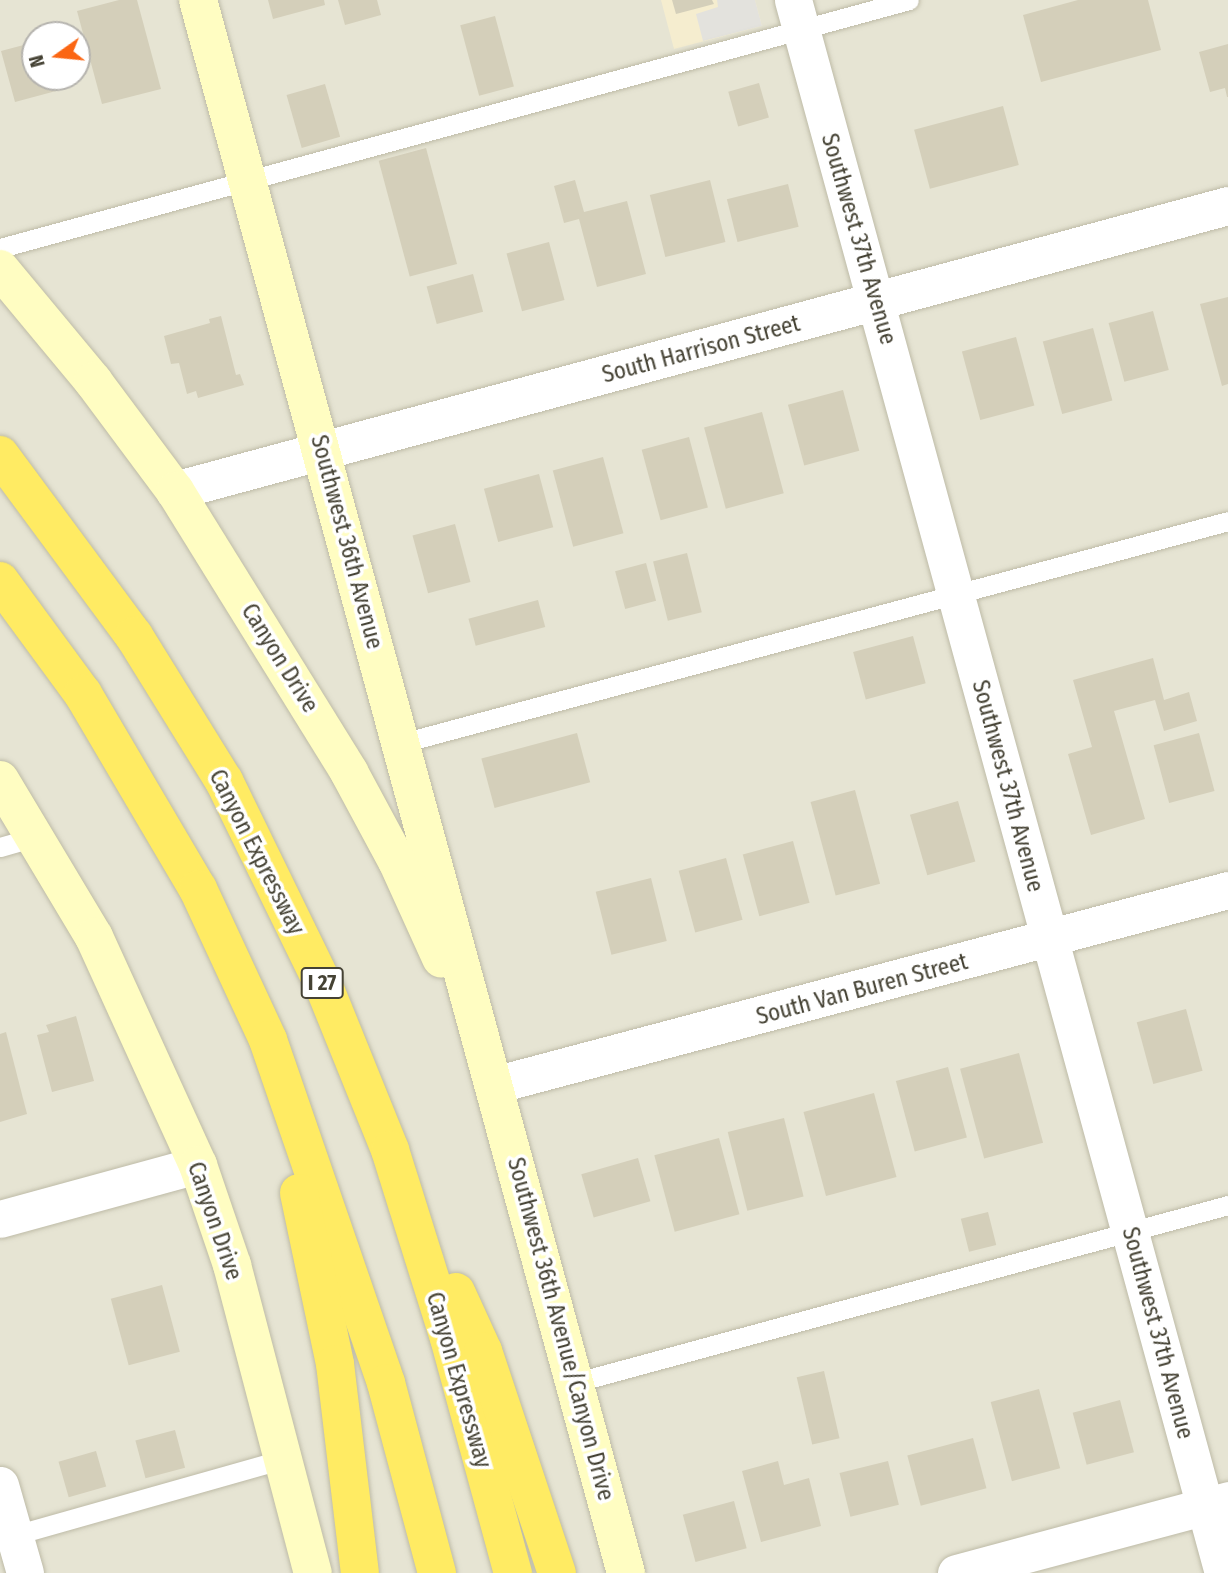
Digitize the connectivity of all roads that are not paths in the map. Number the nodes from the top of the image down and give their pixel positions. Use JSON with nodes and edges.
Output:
{"nodes":[{"id":1,"x":198,"y":0,"type":"edge"},
{"id":2,"x":909,"y":0,"type":"edge"},
{"id":3,"x":797,"y":15,"type":"edge"},
{"id":4,"x":249,"y":182,"type":"junction"},
{"id":5,"x":1228,"y":206,"type":"edge"},
{"id":6,"x":0,"y":248,"type":"edge"},
{"id":7,"x":0,"y":269,"type":"edge"},
{"id":8,"x":877,"y":302,"type":"junction"},
{"id":9,"x":323,"y":451,"type":"junction"},
{"id":10,"x":0,"y":455,"type":"edge"},
{"id":11,"x":175,"y":491,"type":"junction"},
{"id":12,"x":1228,"y":521,"type":"edge"},
{"id":13,"x":0,"y":581,"type":"edge"},
{"id":14,"x":957,"y":595,"type":"junction"},
{"id":15,"x":402,"y":743,"type":"junction"},
{"id":16,"x":349,"y":772,"type":"junction"},
{"id":17,"x":0,"y":779,"type":"edge"},
{"id":18,"x":18,"y":842,"type":"edge"},
{"id":19,"x":1228,"y":890,"type":"edge"},
{"id":20,"x":1049,"y":939,"type":"junction"},
{"id":21,"x":268,"y":1041,"type":"junction"},
{"id":22,"x":494,"y":1085,"type":"junction"},
{"id":23,"x":390,"y":1150,"type":"junction"},
{"id":24,"x":198,"y":1166,"type":"junction"},
{"id":25,"x":1228,"y":1205,"type":"edge"},
{"id":26,"x":0,"y":1219,"type":"edge"},
{"id":27,"x":1131,"y":1232,"type":"junction"},
{"id":28,"x":576,"y":1382,"type":"junction"},
{"id":29,"x":283,"y":1459,"type":"junction"},
{"id":30,"x":0,"y":1485,"type":"edge"},
{"id":31,"x":1217,"y":1504,"type":"edge"},
{"id":32,"x":7,"y":1537,"type":"edge"},
{"id":33,"x":25,"y":1573,"type":"edge"},
{"id":34,"x":313,"y":1573,"type":"edge"},
{"id":35,"x":360,"y":1573,"type":"edge"},
{"id":36,"x":437,"y":1573,"type":"edge"},
{"id":37,"x":513,"y":1573,"type":"edge"},
{"id":38,"x":557,"y":1573,"type":"edge"},
{"id":39,"x":626,"y":1573,"type":"edge"},
{"id":40,"x":956,"y":1573,"type":"edge"},
{"id":41,"x":1223,"y":1573,"type":"edge"}],
"edges":[{"from":1,"to":4,"type":"main road","name":"Southwest 36th Avenue"},
{"from":2,"to":3,"type":"lane"},
{"from":3,"to":4,"type":"lane"},
{"from":3,"to":8,"type":"street","name":"Southwest 37th Avenue"},
{"from":4,"to":6,"type":"lane"},
{"from":4,"to":9,"type":"main road","name":"Southwest 36th Avenue"},
{"from":5,"to":8,"type":"street","name":"South Harrison Street"},
{"from":7,"to":11,"type":"main road","name":"Canyon Drive"},
{"from":8,"to":9,"type":"street","name":"South Harrison Street"},
{"from":8,"to":14,"type":"street","name":"Southwest 37th Avenue"},
{"from":9,"to":11,"type":"street","name":"South Harrison Street"},
{"from":9,"to":15,"type":"main road","name":"Southwest 36th Avenue"},
{"from":10,"to":23,"type":"highway","name":"Canyon Expressway","number":"I 27"},
{"from":11,"to":16,"type":"main road","name":"Canyon Drive"},
{"from":12,"to":14,"type":"lane"},
{"from":13,"to":21,"type":"highway"},
{"from":14,"to":15,"type":"lane"},
{"from":14,"to":20,"type":"street","name":"Southwest 37th Avenue"},
{"from":15,"to":16,"type":"main road"},
{"from":15,"to":22,"type":"main road","name":"Southwest 36th Avenue"},
{"from":16,"to":22,"type":"main road","name":"Canyon Drive"},
{"from":17,"to":18,"type":"main road","name":"Canyon Drive"},
{"from":18,"to":24,"type":"main road","name":"Canyon Drive"},
{"from":19,"to":20,"type":"street","name":"South Van Buren Street"},
{"from":20,"to":22,"type":"street","name":"South Van Buren Street"},
{"from":20,"to":27,"type":"street","name":"Southwest 37th Avenue"},
{"from":21,"to":35,"type":"highway"},
{"from":21,"to":36,"type":"highway"},
{"from":22,"to":28,"type":"main road","name":"Southwest 36th Avenue/Canyon Drive"},
{"from":23,"to":37,"type":"highway","name":"Canyon Expressway","number":"I 27"},
{"from":23,"to":38,"type":"highway"},
{"from":24,"to":26,"type":"street"},
{"from":24,"to":29,"type":"main road","name":"Canyon Drive"},
{"from":25,"to":27,"type":"lane"},
{"from":27,"to":28,"type":"lane"},
{"from":27,"to":31,"type":"street","name":"Southwest 37th Avenue"},
{"from":28,"to":39,"type":"main road","name":"Southwest 36th Avenue/Canyon Drive"},
{"from":29,"to":32,"type":"lane"},
{"from":29,"to":34,"type":"main road","name":"Canyon Drive"},
{"from":30,"to":32,"type":"street"},
{"from":31,"to":40,"type":"street"},
{"from":31,"to":41,"type":"street","name":"Southwest 37th Avenue"},
{"from":32,"to":33,"type":"street"}]}
